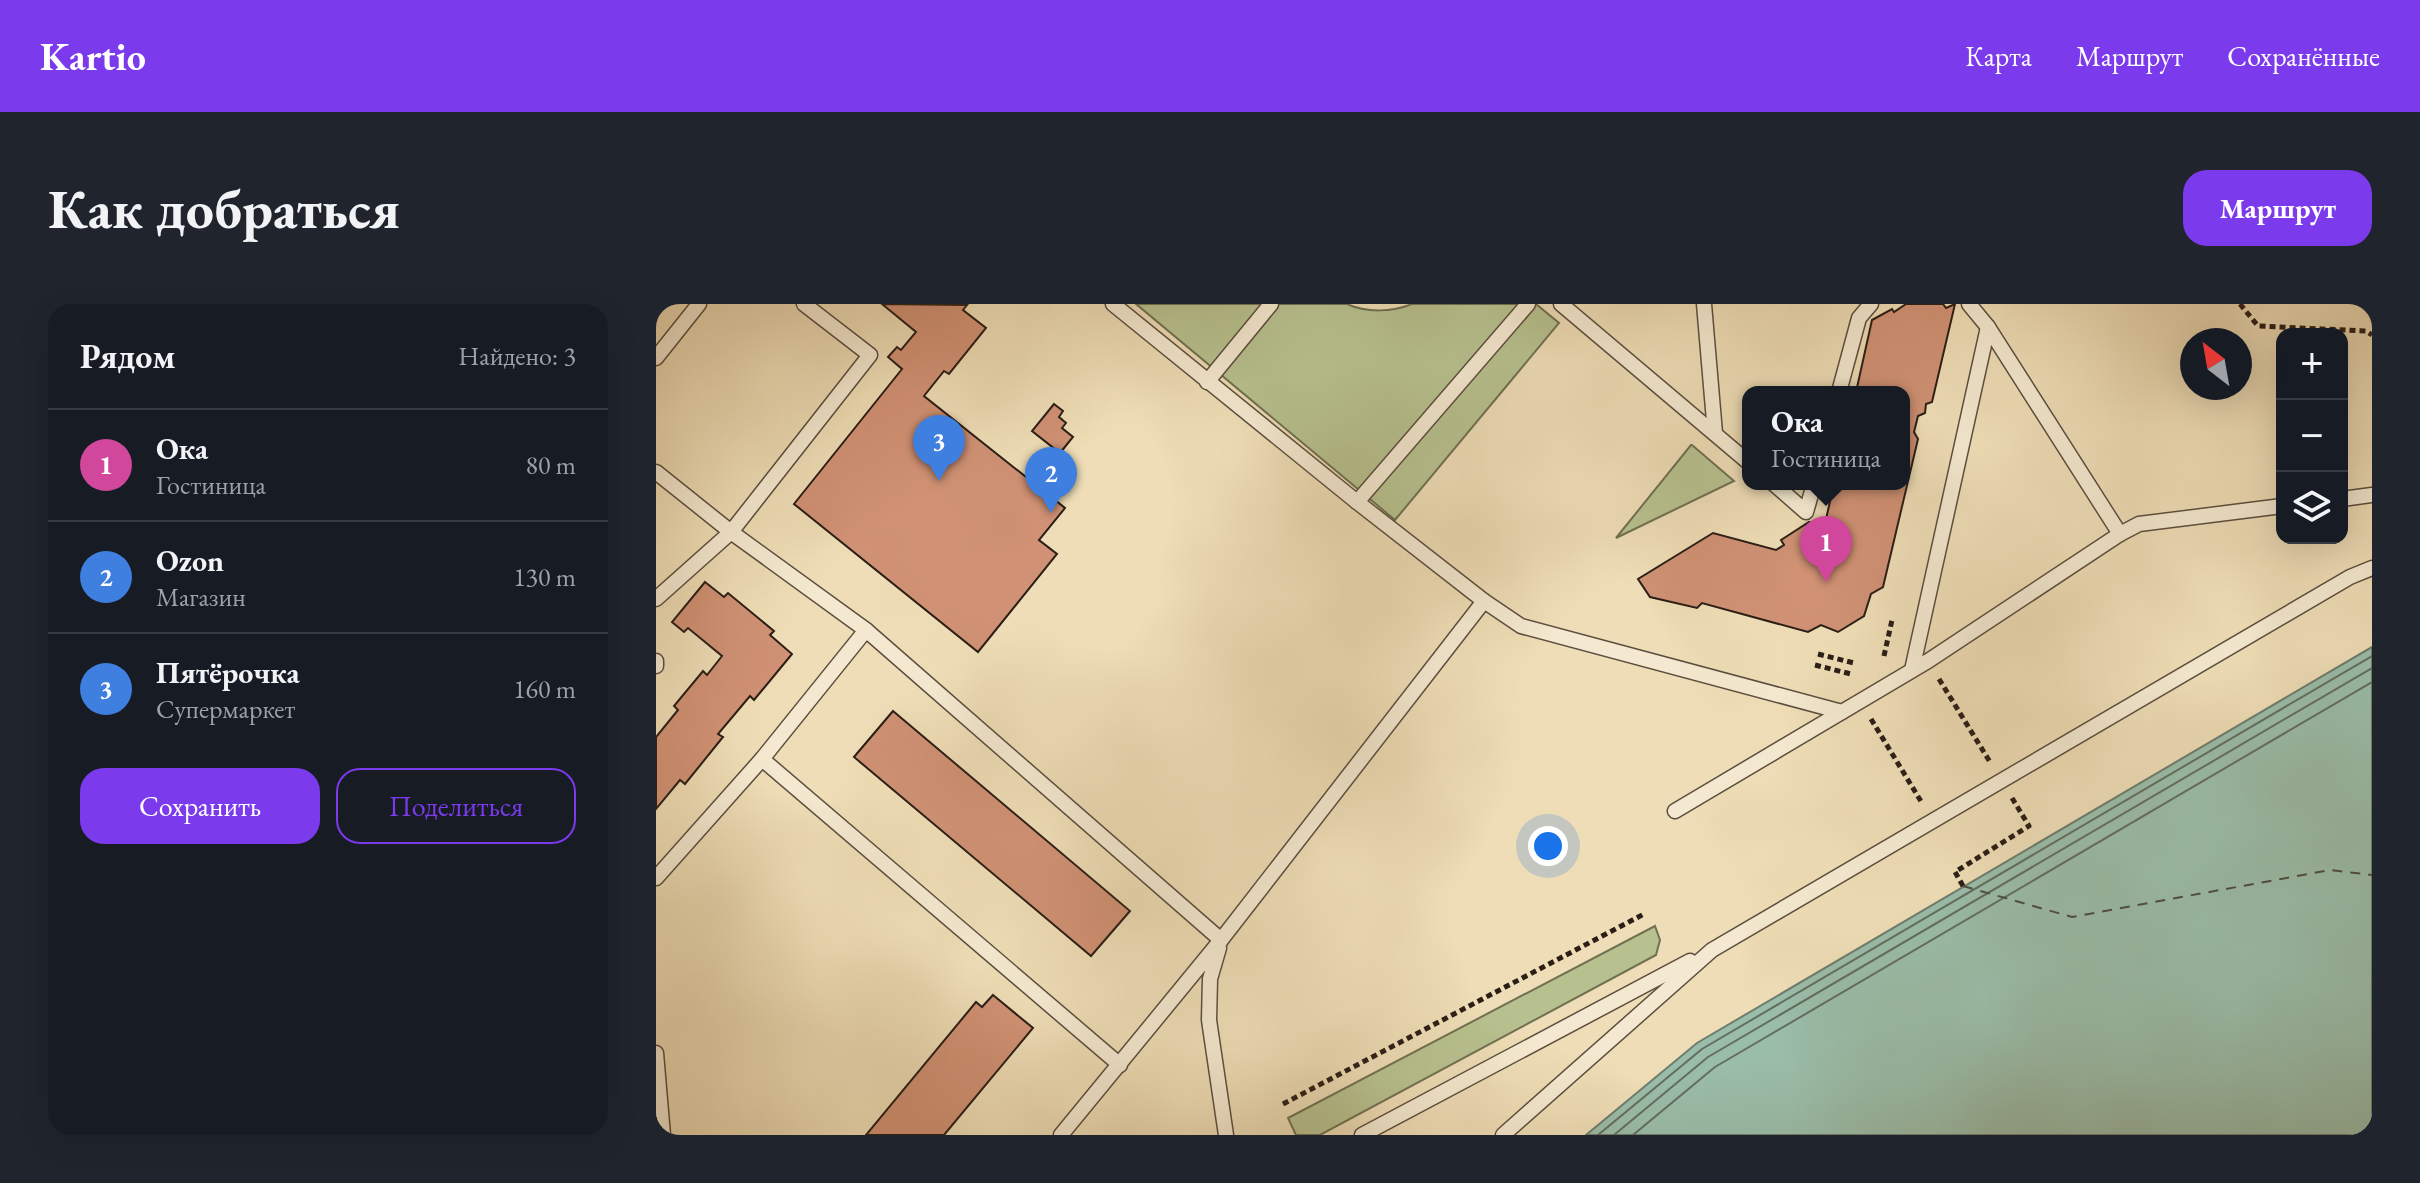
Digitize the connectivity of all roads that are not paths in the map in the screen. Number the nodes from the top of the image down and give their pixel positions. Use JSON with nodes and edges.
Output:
{"nodes":[{"id":1,"x":699,"y":304,"type":"edge"},
{"id":2,"x":804,"y":304,"type":"edge"},
{"id":3,"x":1113,"y":304,"type":"edge"},
{"id":4,"x":1271,"y":304,"type":"edge"},
{"id":5,"x":1528,"y":304,"type":"edge"},
{"id":6,"x":1561,"y":304,"type":"edge"},
{"id":7,"x":1704,"y":304,"type":"edge"},
{"id":8,"x":1871,"y":304,"type":"edge"},
{"id":9,"x":1969,"y":304,"type":"edge"},
{"id":10,"x":1988,"y":327,"type":"junction"},
{"id":11,"x":656,"y":358,"type":"edge"},
{"id":12,"x":1207,"y":382,"type":"junction"},
{"id":13,"x":1841,"y":386,"type":"edge"},
{"id":14,"x":1715,"y":433,"type":"junction"},
{"id":15,"x":1742,"y":457,"type":"edge"},
{"id":16,"x":656,"y":472,"type":"edge"},
{"id":17,"x":1781,"y":490,"type":"edge"},
{"id":18,"x":1812,"y":490,"type":"edge"},
{"id":19,"x":2372,"y":495,"type":"edge"},
{"id":20,"x":2348,"y":498,"type":"edge"},
{"id":21,"x":1357,"y":502,"type":"junction"},
{"id":22,"x":2276,"y":507,"type":"edge"},
{"id":23,"x":731,"y":532,"type":"junction"},
{"id":24,"x":2120,"y":534,"type":"junction"},
{"id":25,"x":2372,"y":568,"type":"edge"},
{"id":26,"x":656,"y":599,"type":"edge"},
{"id":27,"x":1484,"y":601,"type":"junction"},
{"id":28,"x":866,"y":630,"type":"junction"},
{"id":29,"x":1912,"y":670,"type":"junction"},
{"id":30,"x":1842,"y":712,"type":"junction"},
{"id":31,"x":762,"y":759,"type":"junction"},
{"id":32,"x":1675,"y":811,"type":"dead end"},
{"id":33,"x":656,"y":878,"type":"edge"},
{"id":34,"x":1221,"y":940,"type":"junction"},
{"id":35,"x":1712,"y":950,"type":"junction"},
{"id":36,"x":656,"y":1053,"type":"edge"},
{"id":37,"x":1120,"y":1065,"type":"junction"},
{"id":38,"x":663,"y":1135,"type":"edge"},
{"id":39,"x":1061,"y":1135,"type":"edge"},
{"id":40,"x":1226,"y":1135,"type":"edge"},
{"id":41,"x":1362,"y":1135,"type":"edge"},
{"id":42,"x":1503,"y":1135,"type":"edge"}],
"edges":[{"from":1,"to":11,"type":"lane"},
{"from":2,"to":23,"type":"lane"},
{"from":3,"to":12,"type":"lane"},
{"from":4,"to":12,"type":"lane"},
{"from":5,"to":21,"type":"lane"},
{"from":6,"to":14,"type":"lane"},
{"from":7,"to":14,"type":"lane"},
{"from":8,"to":13,"type":"lane"},
{"from":9,"to":10,"type":"lane"},
{"from":10,"to":24,"type":"lane"},
{"from":10,"to":29,"type":"lane"},
{"from":12,"to":21,"type":"lane"},
{"from":14,"to":15,"type":"lane"},
{"from":16,"to":23,"type":"lane"},
{"from":17,"to":18,"type":"lane"},
{"from":19,"to":20,"type":"lane"},
{"from":21,"to":27,"type":"lane"},
{"from":22,"to":24,"type":"lane"},
{"from":23,"to":26,"type":"lane"},
{"from":23,"to":28,"type":"lane"},
{"from":24,"to":29,"type":"lane"},
{"from":25,"to":35,"type":"lane"},
{"from":27,"to":30,"type":"lane"},
{"from":27,"to":34,"type":"lane"},
{"from":28,"to":31,"type":"lane"},
{"from":28,"to":34,"type":"lane"},
{"from":29,"to":30,"type":"lane"},
{"from":30,"to":32,"type":"lane"},
{"from":31,"to":33,"type":"lane"},
{"from":31,"to":37,"type":"lane"},
{"from":34,"to":37,"type":"lane"},
{"from":34,"to":40,"type":"lane"},
{"from":35,"to":41,"type":"lane"},
{"from":35,"to":42,"type":"lane"},
{"from":36,"to":38,"type":"lane"},
{"from":37,"to":39,"type":"lane"}]}
